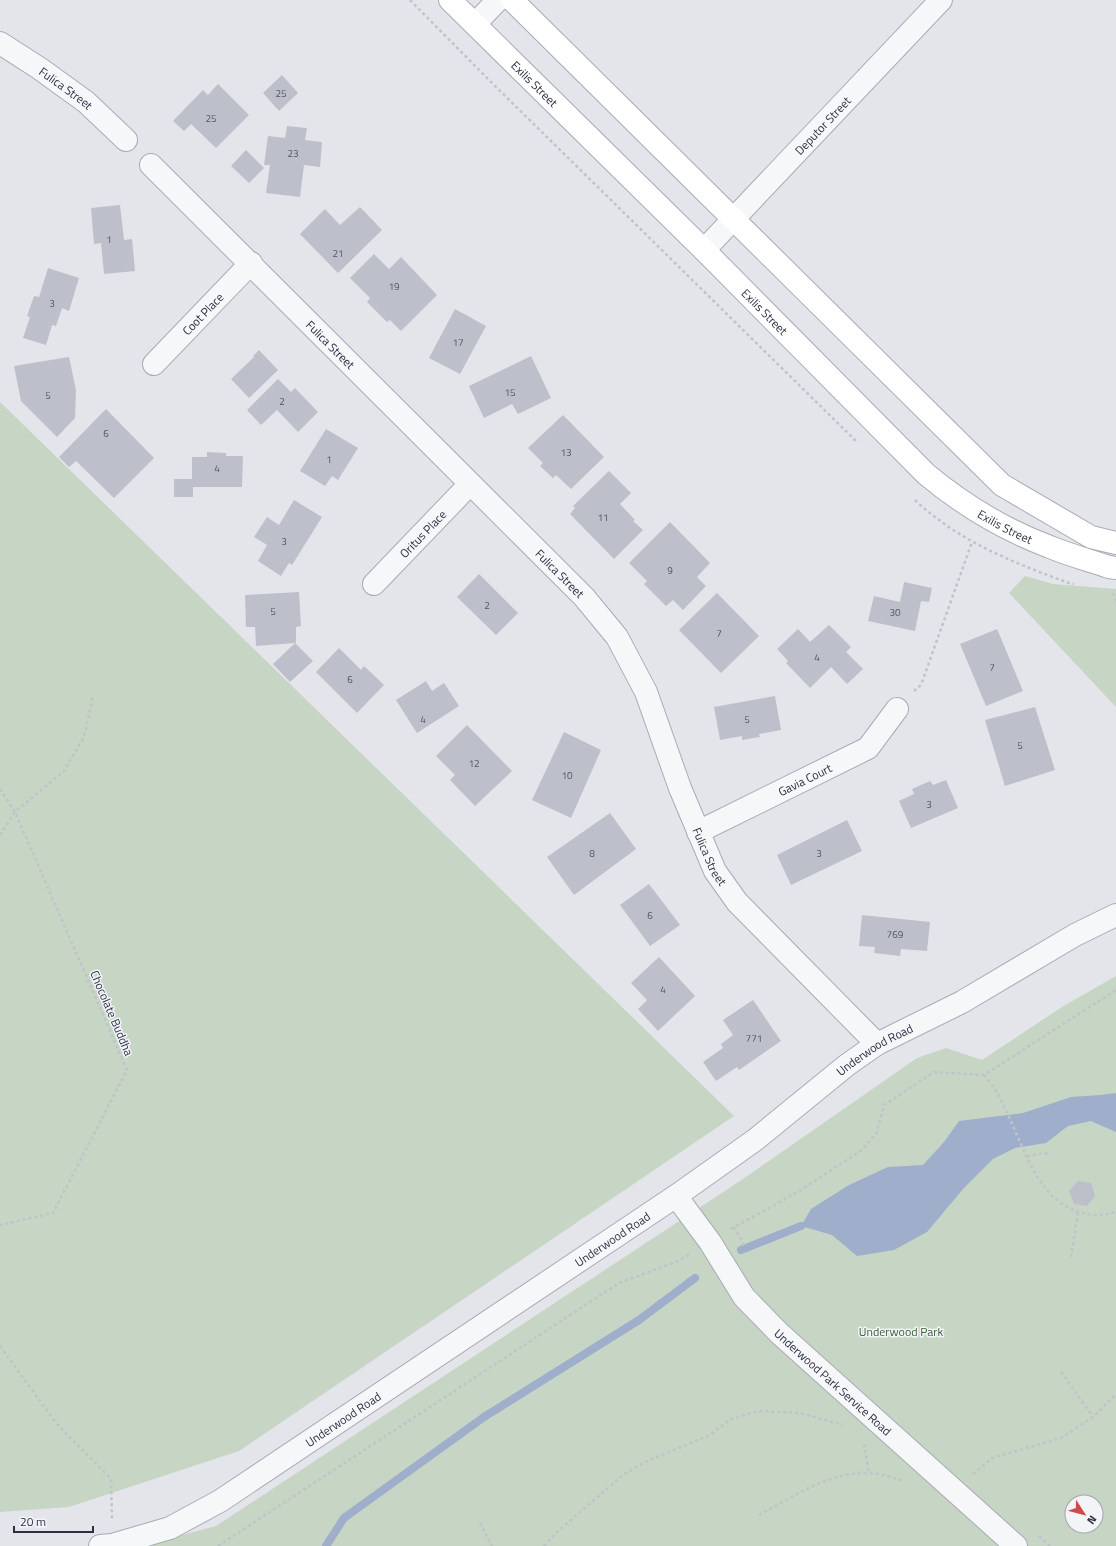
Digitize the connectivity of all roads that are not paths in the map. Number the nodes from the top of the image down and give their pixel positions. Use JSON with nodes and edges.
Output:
{"nodes":[{"id":1,"x":450,"y":0,"type":"edge"},
{"id":2,"x":498,"y":0,"type":"edge"},
{"id":3,"x":512,"y":0,"type":"edge"},
{"id":4,"x":941,"y":0,"type":"edge"},
{"id":5,"x":475,"y":24,"type":"junction"},
{"id":6,"x":0,"y":43,"type":"edge"},
{"id":7,"x":126,"y":140,"type":"dead end"},
{"id":8,"x":151,"y":165,"type":"dead end"},
{"id":9,"x":733,"y":219,"type":"junction"},
{"id":10,"x":704,"y":250,"type":"junction"},
{"id":11,"x":251,"y":263,"type":"junction"},
{"id":12,"x":154,"y":364,"type":"dead end"},
{"id":13,"x":470,"y":484,"type":"junction"},
{"id":14,"x":1116,"y":543,"type":"edge"},
{"id":15,"x":1116,"y":568,"type":"edge"},
{"id":16,"x":374,"y":584,"type":"dead end"},
{"id":17,"x":898,"y":709,"type":"road end"},
{"id":18,"x":698,"y":832,"type":"junction"},
{"id":19,"x":1116,"y":916,"type":"edge"},
{"id":20,"x":877,"y":1044,"type":"junction"},
{"id":21,"x":676,"y":1196,"type":"junction"},
{"id":22,"x":106,"y":1545,"type":"edge"},
{"id":23,"x":1016,"y":1546,"type":"edge"}],
"edges":[{"from":1,"to":5,"type":"street","name":"Exilis Street"},
{"from":2,"to":5,"type":"street"},
{"from":3,"to":9,"type":"street"},
{"from":4,"to":9,"type":"street","name":"Deputor Street"},
{"from":5,"to":10,"type":"street","name":"Exilis Street"},
{"from":6,"to":7,"type":"street","name":"Fulica Street"},
{"from":8,"to":11,"type":"street","name":"Fulica Street"},
{"from":9,"to":10,"type":"street","name":"Deputor Street"},
{"from":9,"to":14,"type":"street"},
{"from":10,"to":15,"type":"street","name":"Exilis Street"},
{"from":11,"to":12,"type":"street","name":"Coot Place"},
{"from":11,"to":13,"type":"street","name":"Fulica Street"},
{"from":13,"to":16,"type":"street","name":"Oritus Place"},
{"from":13,"to":18,"type":"street","name":"Fulica Street"},
{"from":17,"to":18,"type":"street","name":"Gavia Court"},
{"from":18,"to":20,"type":"street","name":"Fulica Street"},
{"from":19,"to":20,"type":"street","name":"Underwood Road"},
{"from":20,"to":21,"type":"street","name":"Underwood Road"},
{"from":21,"to":22,"type":"street","name":"Underwood Road"},
{"from":21,"to":23,"type":"street","name":"Underwood Park Service Road"}]}
